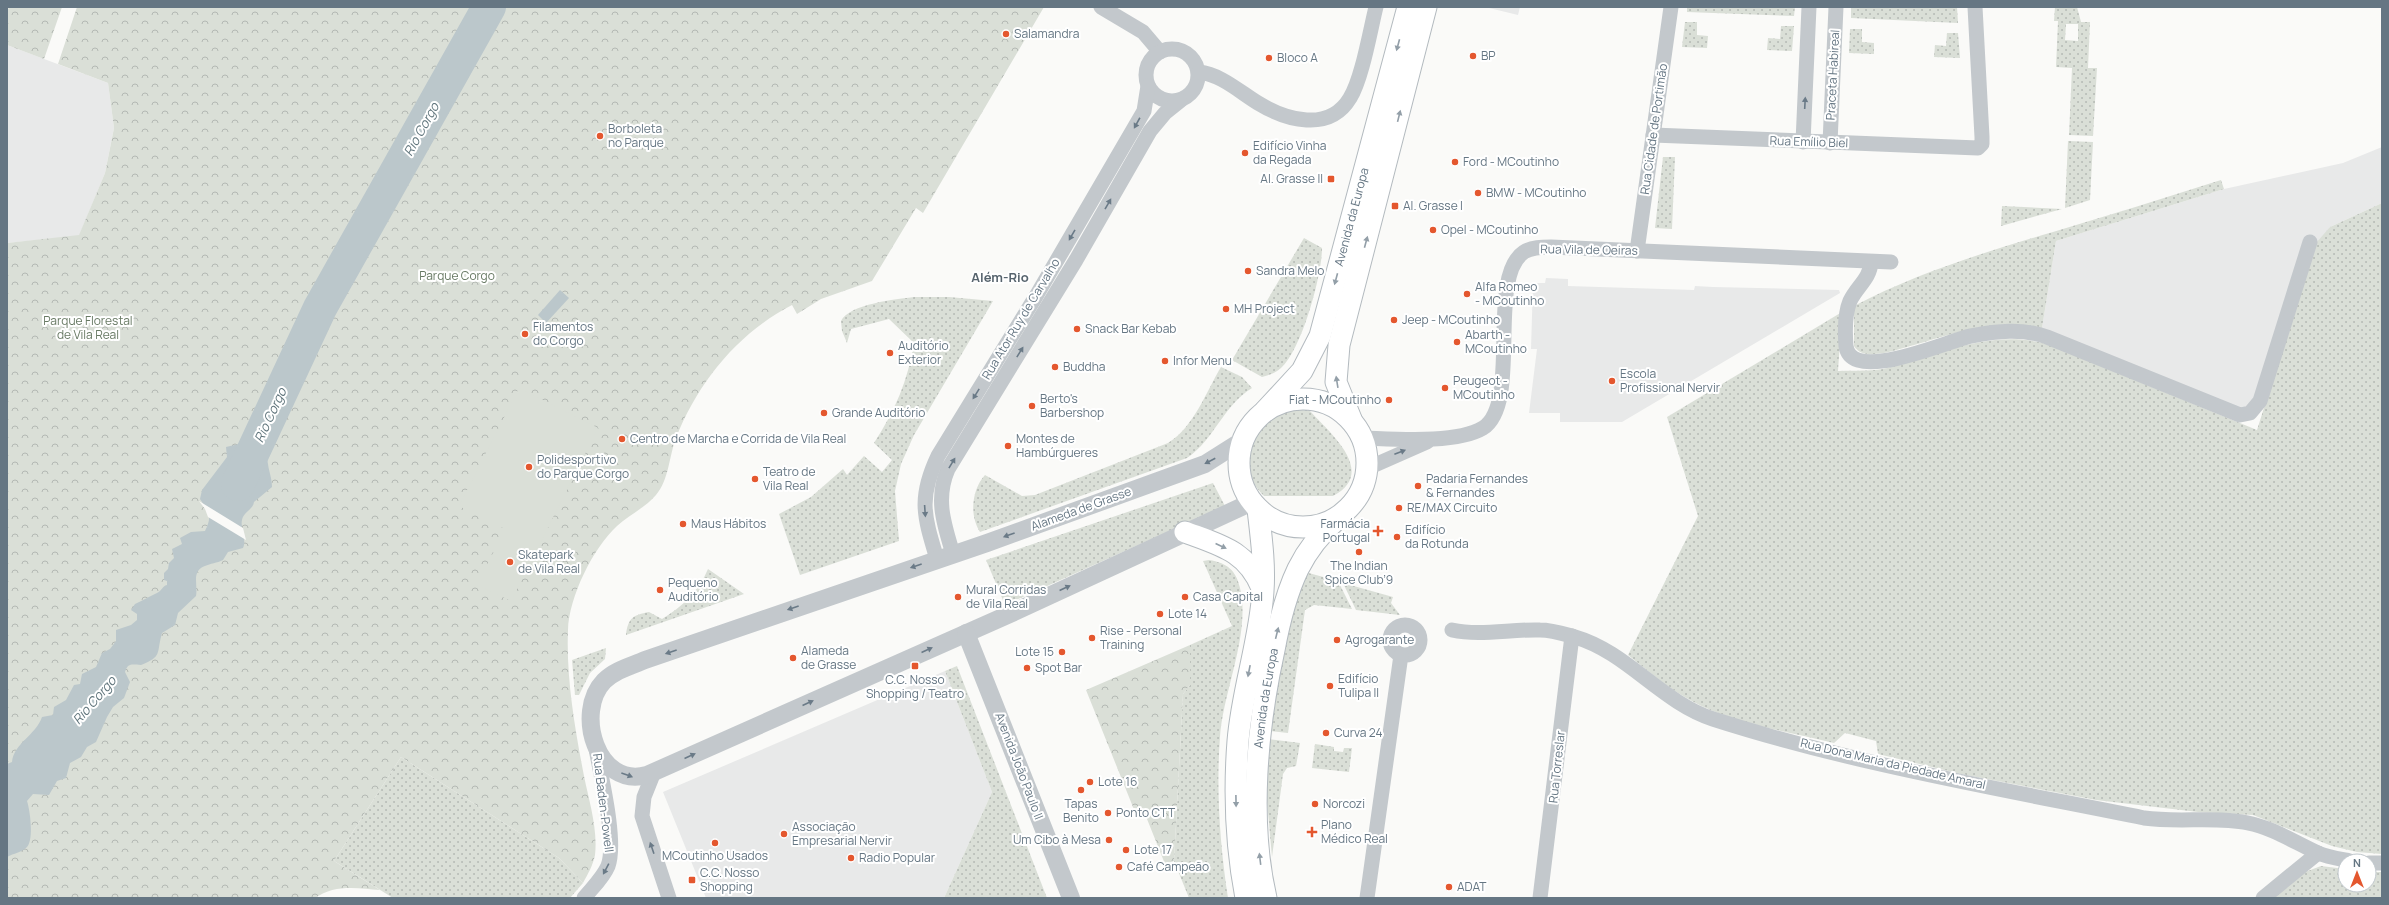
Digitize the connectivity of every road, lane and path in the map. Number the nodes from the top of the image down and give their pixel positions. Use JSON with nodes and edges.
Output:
{"nodes":[{"id":1,"x":1101,"y":7,"type":"edge"},
{"id":2,"x":1376,"y":7,"type":"edge"},
{"id":3,"x":1408,"y":7,"type":"edge"},
{"id":4,"x":1671,"y":7,"type":"edge"},
{"id":5,"x":1810,"y":7,"type":"edge"},
{"id":6,"x":1836,"y":7,"type":"edge"},
{"id":7,"x":1975,"y":7,"type":"edge"},
{"id":8,"x":1427,"y":13,"type":"edge"},
{"id":9,"x":1160,"y":52,"type":"junction"},
{"id":10,"x":1199,"y":72,"type":"junction"},
{"id":11,"x":1148,"y":86,"type":"junction"},
{"id":12,"x":1180,"y":101,"type":"junction"},
{"id":13,"x":1653,"y":135,"type":"junction"},
{"id":14,"x":1803,"y":142,"type":"junction"},
{"id":15,"x":1830,"y":143,"type":"junction"},
{"id":16,"x":2310,"y":242,"type":"dead end"},
{"id":17,"x":1637,"y":251,"type":"junction"},
{"id":18,"x":1871,"y":262,"type":"junction"},
{"id":19,"x":1891,"y":262,"type":"dead end"},
{"id":20,"x":1265,"y":411,"type":"junction"},
{"id":21,"x":1351,"y":418,"type":"junction"},
{"id":22,"x":1363,"y":438,"type":"junction"},
{"id":23,"x":1433,"y":439,"type":"junction"},
{"id":24,"x":1243,"y":440,"type":"junction"},
{"id":25,"x":1368,"y":468,"type":"junction"},
{"id":26,"x":1255,"y":506,"type":"junction"},
{"id":27,"x":1339,"y":517,"type":"junction"},
{"id":28,"x":1185,"y":532,"type":"junction"},
{"id":29,"x":945,"y":556,"type":"junction"},
{"id":30,"x":1263,"y":592,"type":"junction"},
{"id":31,"x":1452,"y":630,"type":"dead end"},
{"id":32,"x":966,"y":634,"type":"junction"},
{"id":33,"x":1572,"y":636,"type":"junction"},
{"id":34,"x":1401,"y":655,"type":"dead end"},
{"id":35,"x":596,"y":748,"type":"junction"},
{"id":36,"x":654,"y":772,"type":"junction"},
{"id":37,"x":2318,"y":854,"type":"junction"},
{"id":38,"x":2337,"y":858,"type":"edge"},
{"id":39,"x":584,"y":898,"type":"edge"},
{"id":40,"x":669,"y":898,"type":"edge"},
{"id":41,"x":1071,"y":898,"type":"edge"},
{"id":42,"x":1246,"y":898,"type":"edge"},
{"id":43,"x":1266,"y":898,"type":"edge"},
{"id":44,"x":1367,"y":898,"type":"edge"},
{"id":45,"x":1540,"y":898,"type":"edge"},
{"id":46,"x":2263,"y":898,"type":"edge"}],
"edges":[{"from":1,"to":9,"type":"street"},
{"from":2,"to":10,"type":"street"},
{"from":3,"to":20,"type":"main road","name":"Avenida da Europa","one_way":true},
{"from":4,"to":13,"type":"street","name":"Rua Cidade de Portimão"},
{"from":14,"to":5,"type":"street","one_way":true},
{"from":6,"to":15,"type":"street","name":"Praceta Habireal"},
{"from":7,"to":15,"type":"street","name":"Rua Emílio Biel"},
{"from":21,"to":8,"type":"main road","name":"Avenida da Europa","one_way":true},
{"from":9,"to":10,"type":"street"},
{"from":9,"to":11,"type":"street"},
{"from":10,"to":12,"type":"street"},
{"from":11,"to":12,"type":"street"},
{"from":11,"to":29,"type":"street","name":"Rua Ator Ruy de Carvalho","one_way":true},
{"from":29,"to":12,"type":"street","name":"Rua Ator Ruy de Carvalho","one_way":true},
{"from":13,"to":14,"type":"street","name":"Rua Emílio Biel"},
{"from":13,"to":17,"type":"street","name":"Rua Cidade de Portimão"},
{"from":14,"to":15,"type":"street","name":"Rua Emílio Biel"},
{"from":16,"to":18,"type":"street"},
{"from":17,"to":18,"type":"street","name":"Rua Vila de Oeiras"},
{"from":17,"to":23,"type":"street","name":"Rua Vila de Oeiras"},
{"from":18,"to":19,"type":"street","name":"Rua Vila de Oeiras"},
{"from":20,"to":21,"type":"main road"},
{"from":20,"to":24,"type":"main road"},
{"from":21,"to":22,"type":"main road"},
{"from":22,"to":23,"type":"street"},
{"from":22,"to":25,"type":"main road"},
{"from":25,"to":23,"type":"street","one_way":true},
{"from":24,"to":26,"type":"main road"},
{"from":24,"to":29,"type":"street","name":"Alameda de Grasse","one_way":true},
{"from":25,"to":27,"type":"main road"},
{"from":26,"to":27,"type":"main road"},
{"from":26,"to":28,"type":"street","name":"Alameda de Grasse"},
{"from":26,"to":30,"type":"main road","name":"Avenida da Europa"},
{"from":43,"to":27,"type":"main road","name":"Avenida da Europa","one_way":true},
{"from":28,"to":30,"type":"main road","one_way":true},
{"from":32,"to":28,"type":"street","name":"Alameda de Grasse","one_way":true},
{"from":29,"to":35,"type":"street","name":"Alameda de Grasse","one_way":true},
{"from":30,"to":42,"type":"main road","name":"Avenida da Europa","one_way":true},
{"from":31,"to":33,"type":"street","name":"Rua Dona Maria da Piedade Amaral"},
{"from":36,"to":32,"type":"street","name":"Alameda de Grasse","one_way":true},
{"from":32,"to":41,"type":"street","name":"Avenida João Paulo II"},
{"from":33,"to":37,"type":"street","name":"Rua Dona Maria da Piedade Amaral"},
{"from":33,"to":45,"type":"street","name":"Rua Torreslar"},
{"from":34,"to":44,"type":"street"},
{"from":35,"to":36,"type":"street","name":"Alameda de Grasse","one_way":true},
{"from":35,"to":39,"type":"street","name":"Rua Baden-Powell","one_way":true},
{"from":40,"to":36,"type":"street","one_way":true},
{"from":37,"to":38,"type":"street","name":"Rua Dona Maria da Piedade Amaral"},
{"from":37,"to":46,"type":"street"}]}
